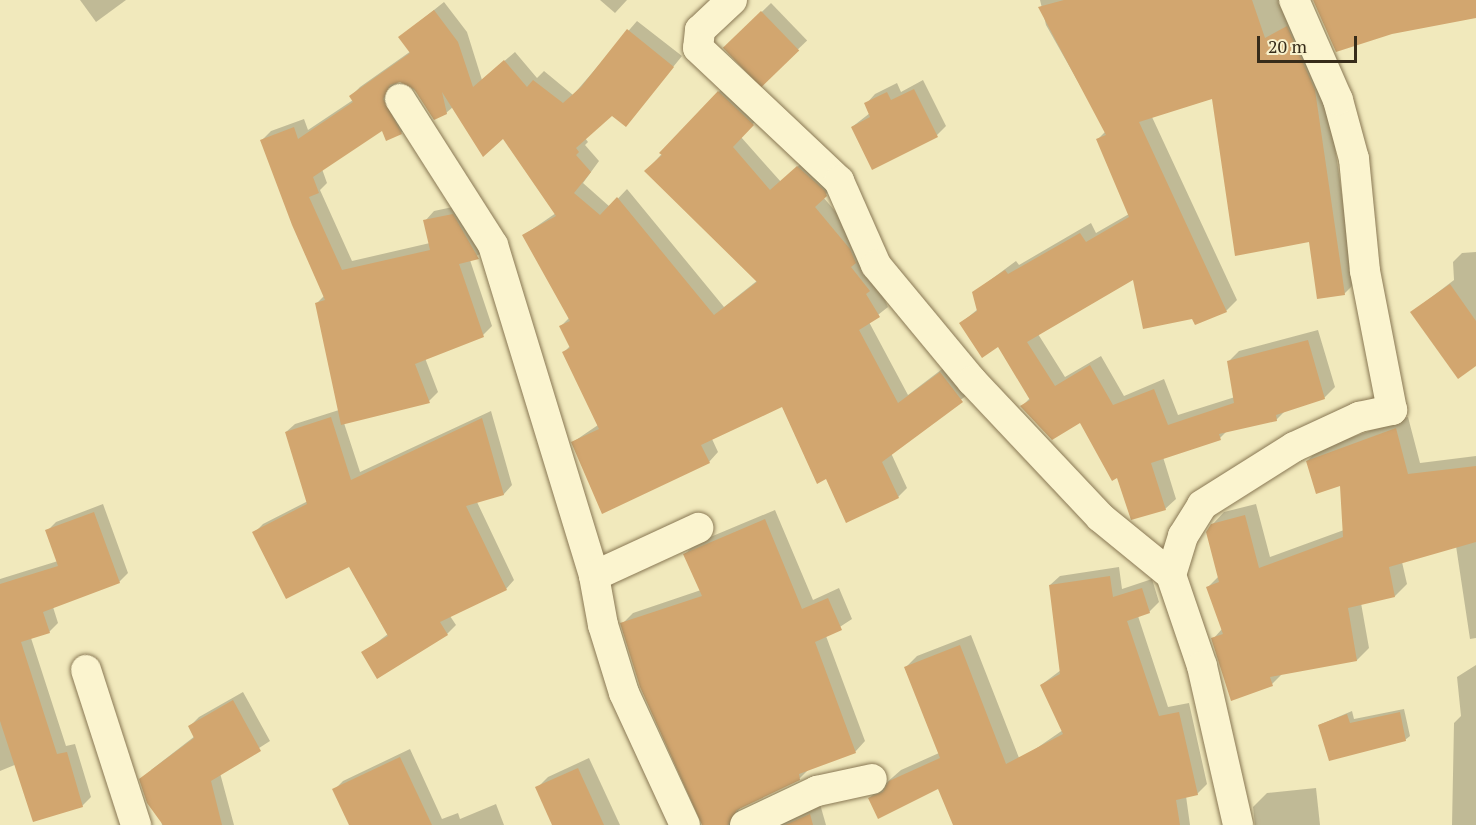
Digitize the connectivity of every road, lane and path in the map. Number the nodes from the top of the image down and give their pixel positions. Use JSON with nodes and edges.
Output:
{"nodes":[{"id":1,"x":732,"y":0,"type":"edge"},
{"id":2,"x":1294,"y":0,"type":"edge"},
{"id":3,"x":400,"y":99,"type":"dead end"},
{"id":4,"x":698,"y":528,"type":"dead end"},
{"id":5,"x":1171,"y":575,"type":"junction"},
{"id":6,"x":594,"y":576,"type":"junction"},
{"id":7,"x":86,"y":670,"type":"dead end"},
{"id":8,"x":872,"y":779,"type":"dead end"},
{"id":9,"x":136,"y":825,"type":"edge"},
{"id":10,"x":685,"y":825,"type":"edge"},
{"id":11,"x":745,"y":825,"type":"edge"},
{"id":12,"x":1238,"y":825,"type":"edge"}],
"edges":[{"from":1,"to":5,"type":"street"},
{"from":2,"to":5,"type":"street"},
{"from":3,"to":6,"type":"street"},
{"from":4,"to":6,"type":"street"},
{"from":5,"to":12,"type":"street"},
{"from":6,"to":10,"type":"street"},
{"from":7,"to":9,"type":"street"},
{"from":8,"to":11,"type":"street"}]}
